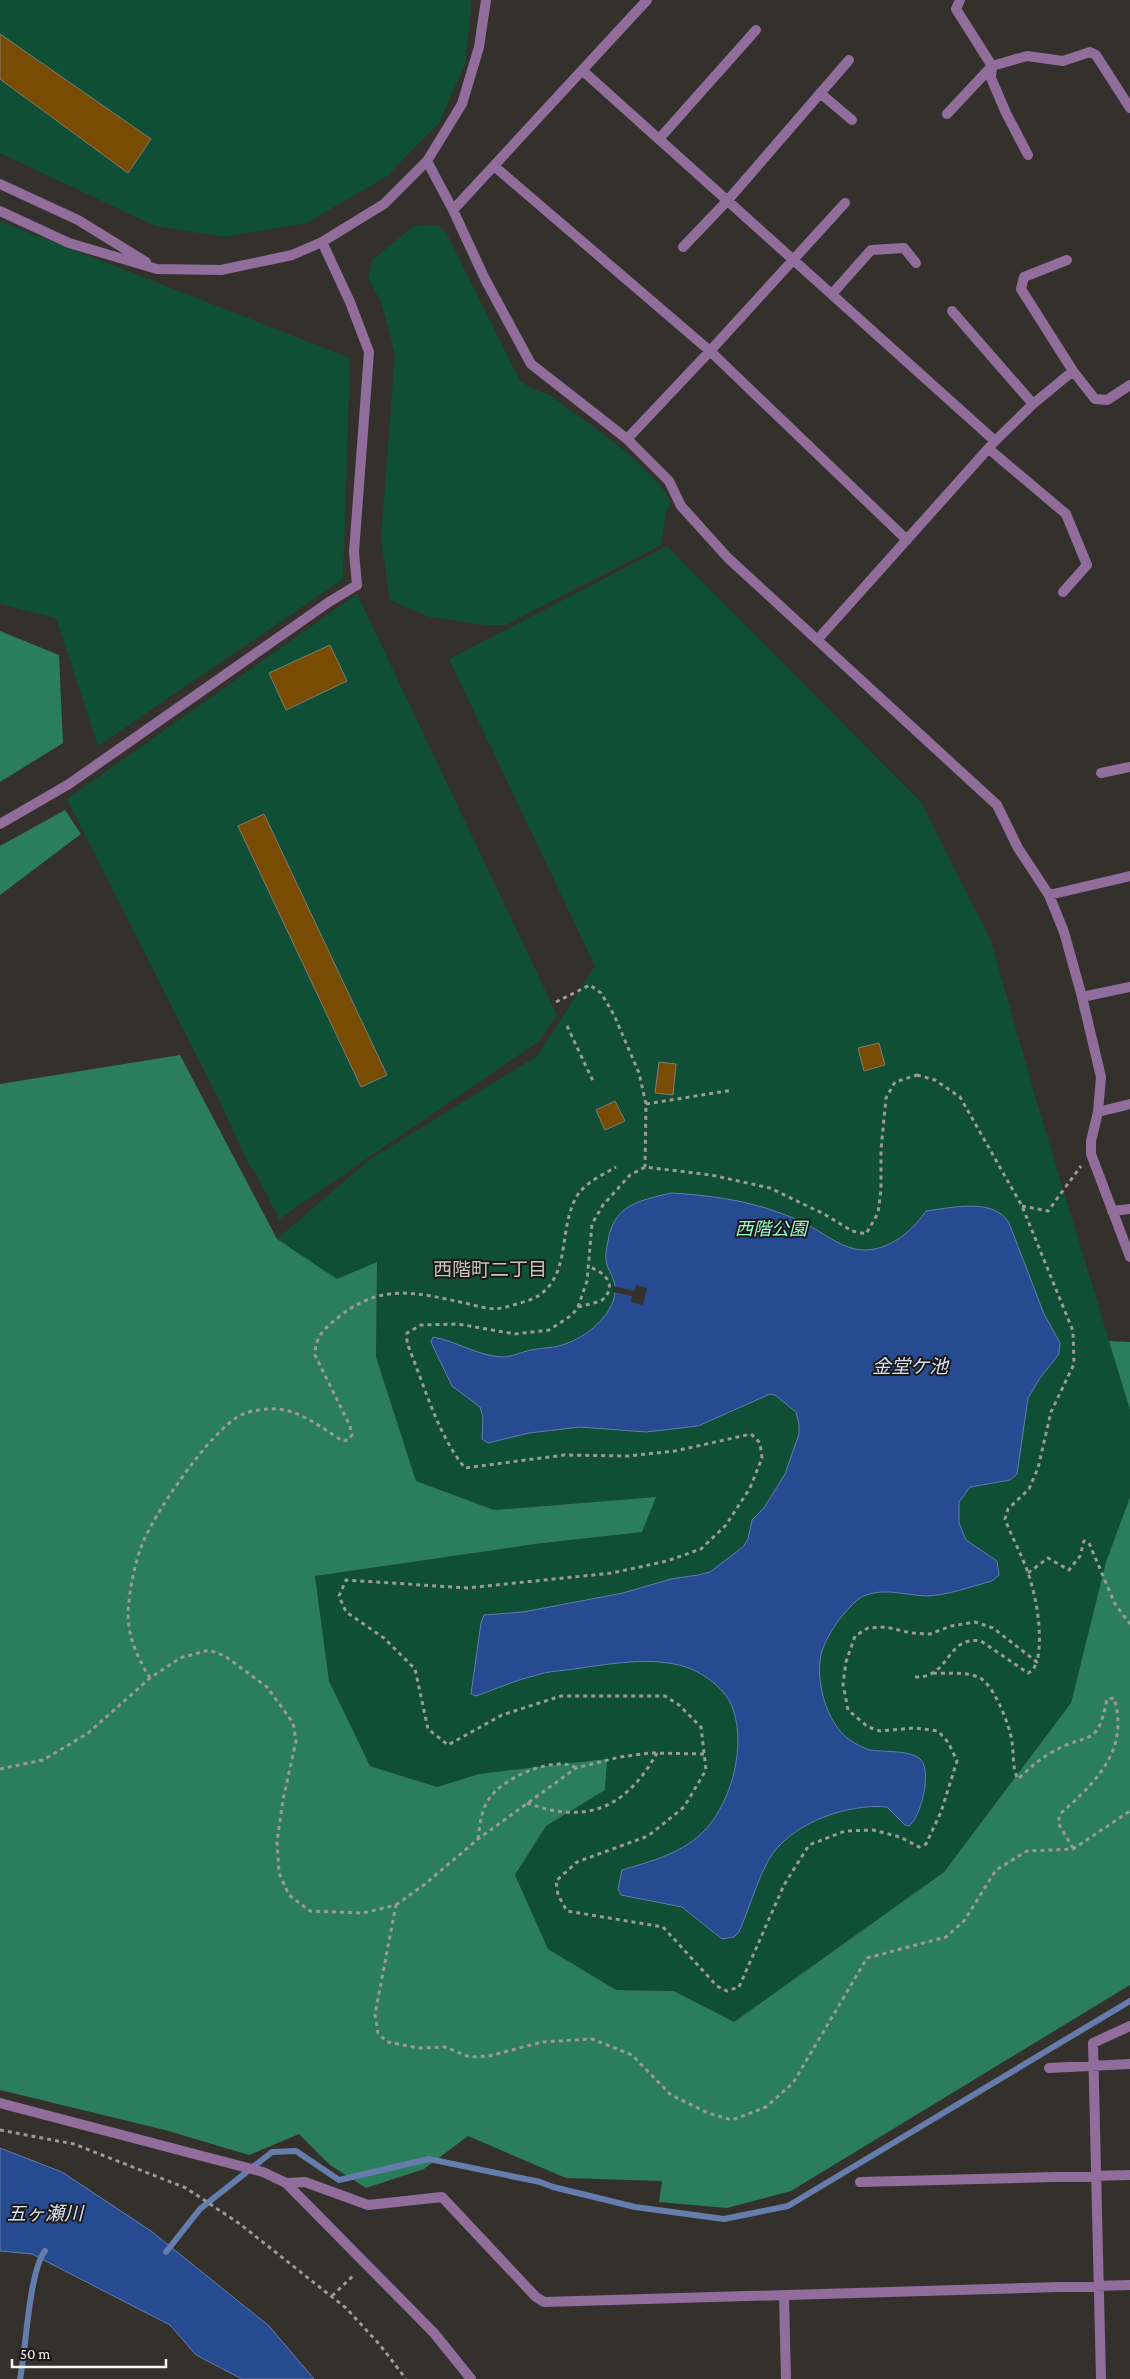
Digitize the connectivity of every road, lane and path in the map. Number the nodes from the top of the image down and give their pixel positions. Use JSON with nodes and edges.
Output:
{"nodes":[{"id":1,"x":486,"y":0,"type":"edge"},
{"id":2,"x":647,"y":0,"type":"edge"},
{"id":3,"x":960,"y":0,"type":"edge"},
{"id":4,"x":756,"y":30,"type":"dead end"},
{"id":5,"x":849,"y":60,"type":"dead end"},
{"id":6,"x":992,"y":66,"type":"junction"},
{"id":7,"x":583,"y":71,"type":"junction"},
{"id":8,"x":820,"y":94,"type":"junction"},
{"id":9,"x":1130,"y":108,"type":"edge"},
{"id":10,"x":947,"y":114,"type":"dead end"},
{"id":11,"x":852,"y":120,"type":"dead end"},
{"id":12,"x":659,"y":139,"type":"junction"},
{"id":13,"x":1028,"y":154,"type":"dead end"},
{"id":14,"x":427,"y":161,"type":"junction"},
{"id":15,"x":494,"y":166,"type":"junction"},
{"id":16,"x":0,"y":184,"type":"edge"},
{"id":17,"x":728,"y":200,"type":"junction"},
{"id":18,"x":845,"y":203,"type":"dead end"},
{"id":19,"x":453,"y":210,"type":"junction"},
{"id":20,"x":0,"y":211,"type":"edge"},
{"id":21,"x":322,"y":242,"type":"junction"},
{"id":22,"x":683,"y":247,"type":"dead end"},
{"id":23,"x":794,"y":259,"type":"junction"},
{"id":24,"x":1067,"y":260,"type":"dead end"},
{"id":25,"x":916,"y":263,"type":"dead end"},
{"id":26,"x":157,"y":269,"type":"junction"},
{"id":27,"x":832,"y":294,"type":"junction"},
{"id":28,"x":952,"y":312,"type":"dead end"},
{"id":29,"x":710,"y":351,"type":"junction"},
{"id":30,"x":1073,"y":371,"type":"junction"},
{"id":31,"x":1130,"y":384,"type":"edge"},
{"id":32,"x":1033,"y":404,"type":"junction"},
{"id":33,"x":627,"y":439,"type":"junction"},
{"id":34,"x":992,"y":445,"type":"junction"},
{"id":35,"x":907,"y":540,"type":"junction"},
{"id":36,"x":1063,"y":592,"type":"dead end"},
{"id":37,"x":818,"y":639,"type":"junction"},
{"id":38,"x":1130,"y":767,"type":"edge"},
{"id":39,"x":1101,"y":773,"type":"dead end"},
{"id":40,"x":0,"y":824,"type":"edge"},
{"id":41,"x":1130,"y":876,"type":"edge"},
{"id":42,"x":1049,"y":895,"type":"junction"},
{"id":43,"x":1130,"y":987,"type":"edge"},
{"id":44,"x":1082,"y":997,"type":"junction"},
{"id":45,"x":556,"y":1002,"type":"dead end"},
{"id":46,"x":567,"y":1026,"type":"dead end"},
{"id":47,"x":594,"y":1083,"type":"dead end"},
{"id":48,"x":733,"y":1090,"type":"dead end"},
{"id":49,"x":646,"y":1104,"type":"junction"},
{"id":50,"x":1130,"y":1104,"type":"edge"},
{"id":51,"x":1098,"y":1112,"type":"junction"},
{"id":52,"x":1091,"y":1154,"type":"junction"},
{"id":53,"x":616,"y":1167,"type":"dead end"},
{"id":54,"x":645,"y":1167,"type":"junction"},
{"id":55,"x":1022,"y":1206,"type":"junction"},
{"id":56,"x":1130,"y":1209,"type":"edge"},
{"id":57,"x":1112,"y":1211,"type":"junction"},
{"id":58,"x":1130,"y":1257,"type":"edge"},
{"id":59,"x":588,"y":1267,"type":"junction"},
{"id":60,"x":609,"y":1288,"type":"junction"},
{"id":61,"x":613,"y":1289,"type":"dead end"},
{"id":62,"x":578,"y":1307,"type":"junction"},
{"id":63,"x":1028,"y":1573,"type":"junction"},
{"id":64,"x":1130,"y":1624,"type":"edge"},
{"id":65,"x":1037,"y":1662,"type":"junction"},
{"id":66,"x":934,"y":1673,"type":"junction"},
{"id":67,"x":915,"y":1677,"type":"dead end"},
{"id":68,"x":150,"y":1678,"type":"junction"},
{"id":69,"x":657,"y":1753,"type":"junction"},
{"id":70,"x":704,"y":1754,"type":"junction"},
{"id":71,"x":576,"y":1768,"type":"junction"},
{"id":72,"x":0,"y":1769,"type":"edge"},
{"id":73,"x":526,"y":1803,"type":"junction"},
{"id":74,"x":1130,"y":1811,"type":"edge"},
{"id":75,"x":478,"y":1839,"type":"junction"},
{"id":76,"x":1073,"y":1849,"type":"junction"},
{"id":77,"x":396,"y":1905,"type":"junction"},
{"id":78,"x":1130,"y":2026,"type":"edge"},
{"id":79,"x":1093,"y":2064,"type":"junction"},
{"id":80,"x":1130,"y":2064,"type":"edge"},
{"id":81,"x":1049,"y":2068,"type":"dead end"},
{"id":82,"x":0,"y":2103,"type":"edge"},
{"id":83,"x":0,"y":2130,"type":"edge"},
{"id":84,"x":1130,"y":2175,"type":"edge"},
{"id":85,"x":1096,"y":2176,"type":"junction"},
{"id":86,"x":860,"y":2182,"type":"dead end"},
{"id":87,"x":286,"y":2184,"type":"junction"},
{"id":88,"x":366,"y":2262,"type":"junction"},
{"id":89,"x":1130,"y":2285,"type":"edge"},
{"id":90,"x":1098,"y":2286,"type":"junction"},
{"id":91,"x":332,"y":2296,"type":"junction"},
{"id":92,"x":784,"y":2296,"type":"junction"},
{"id":93,"x":406,"y":2379,"type":"edge"},
{"id":94,"x":471,"y":2379,"type":"edge"},
{"id":95,"x":786,"y":2379,"type":"edge"},
{"id":96,"x":1101,"y":2379,"type":"edge"}],
"edges":[{"from":1,"to":14,"type":"street"},
{"from":2,"to":7,"type":"street"},
{"from":3,"to":6,"type":"street"},
{"from":4,"to":12,"type":"street"},
{"from":5,"to":8,"type":"street"},
{"from":6,"to":9,"type":"street"},
{"from":6,"to":10,"type":"street"},
{"from":6,"to":13,"type":"street"},
{"from":7,"to":12,"type":"street"},
{"from":7,"to":15,"type":"street"},
{"from":8,"to":11,"type":"street"},
{"from":8,"to":17,"type":"street"},
{"from":12,"to":17,"type":"street"},
{"from":14,"to":19,"type":"street"},
{"from":14,"to":21,"type":"street"},
{"from":15,"to":19,"type":"street"},
{"from":15,"to":29,"type":"street"},
{"from":16,"to":26,"type":"street"},
{"from":17,"to":22,"type":"street"},
{"from":17,"to":23,"type":"street"},
{"from":18,"to":23,"type":"street"},
{"from":19,"to":33,"type":"street"},
{"from":20,"to":26,"type":"street"},
{"from":21,"to":26,"type":"street"},
{"from":21,"to":40,"type":"street"},
{"from":23,"to":27,"type":"street"},
{"from":23,"to":29,"type":"street"},
{"from":24,"to":30,"type":"street"},
{"from":25,"to":27,"type":"street"},
{"from":27,"to":34,"type":"street"},
{"from":28,"to":32,"type":"street"},
{"from":29,"to":33,"type":"street"},
{"from":29,"to":35,"type":"street"},
{"from":30,"to":31,"type":"street"},
{"from":30,"to":32,"type":"street"},
{"from":32,"to":34,"type":"street"},
{"from":33,"to":37,"type":"street"},
{"from":34,"to":35,"type":"street"},
{"from":34,"to":36,"type":"street"},
{"from":35,"to":37,"type":"street"},
{"from":37,"to":42,"type":"street"},
{"from":38,"to":39,"type":"street"},
{"from":41,"to":42,"type":"street"},
{"from":42,"to":44,"type":"street"},
{"from":43,"to":44,"type":"street"},
{"from":44,"to":51,"type":"street"},
{"from":45,"to":49,"type":"path"},
{"from":46,"to":47,"type":"path"},
{"from":48,"to":49,"type":"path"},
{"from":49,"to":54,"type":"path"},
{"from":50,"to":51,"type":"street"},
{"from":51,"to":52,"type":"street"},
{"from":52,"to":55,"type":"path"},
{"from":52,"to":57,"type":"street"},
{"from":53,"to":68,"type":"path"},
{"from":54,"to":55,"type":"path"},
{"from":54,"to":59,"type":"path"},
{"from":55,"to":63,"type":"path"},
{"from":56,"to":57,"type":"street"},
{"from":57,"to":58,"type":"street"},
{"from":59,"to":60,"type":"path"},
{"from":59,"to":62,"type":"path"},
{"from":60,"to":61,"type":"path"},
{"from":60,"to":62,"type":"path"},
{"from":62,"to":70,"type":"path"},
{"from":63,"to":64,"type":"path"},
{"from":63,"to":65,"type":"path"},
{"from":65,"to":66,"type":"path"},
{"from":65,"to":70,"type":"path"},
{"from":66,"to":67,"type":"path"},
{"from":66,"to":76,"type":"path"},
{"from":68,"to":72,"type":"path"},
{"from":68,"to":77,"type":"path"},
{"from":69,"to":70,"type":"path"},
{"from":69,"to":71,"type":"path"},
{"from":69,"to":73,"type":"path"},
{"from":71,"to":73,"type":"path"},
{"from":71,"to":75,"type":"path"},
{"from":73,"to":75,"type":"path"},
{"from":74,"to":76,"type":"path"},
{"from":75,"to":77,"type":"path"},
{"from":76,"to":77,"type":"path"},
{"from":78,"to":79,"type":"street"},
{"from":79,"to":80,"type":"street"},
{"from":79,"to":81,"type":"street"},
{"from":79,"to":85,"type":"street"},
{"from":82,"to":87,"type":"street"},
{"from":83,"to":91,"type":"path"},
{"from":84,"to":85,"type":"street"},
{"from":85,"to":86,"type":"street"},
{"from":85,"to":90,"type":"street"},
{"from":87,"to":88,"type":"street"},
{"from":87,"to":92,"type":"street"},
{"from":88,"to":91,"type":"path"},
{"from":88,"to":94,"type":"street"},
{"from":89,"to":90,"type":"street"},
{"from":90,"to":92,"type":"street"},
{"from":90,"to":96,"type":"street"},
{"from":91,"to":93,"type":"path"},
{"from":92,"to":95,"type":"street"}]}
